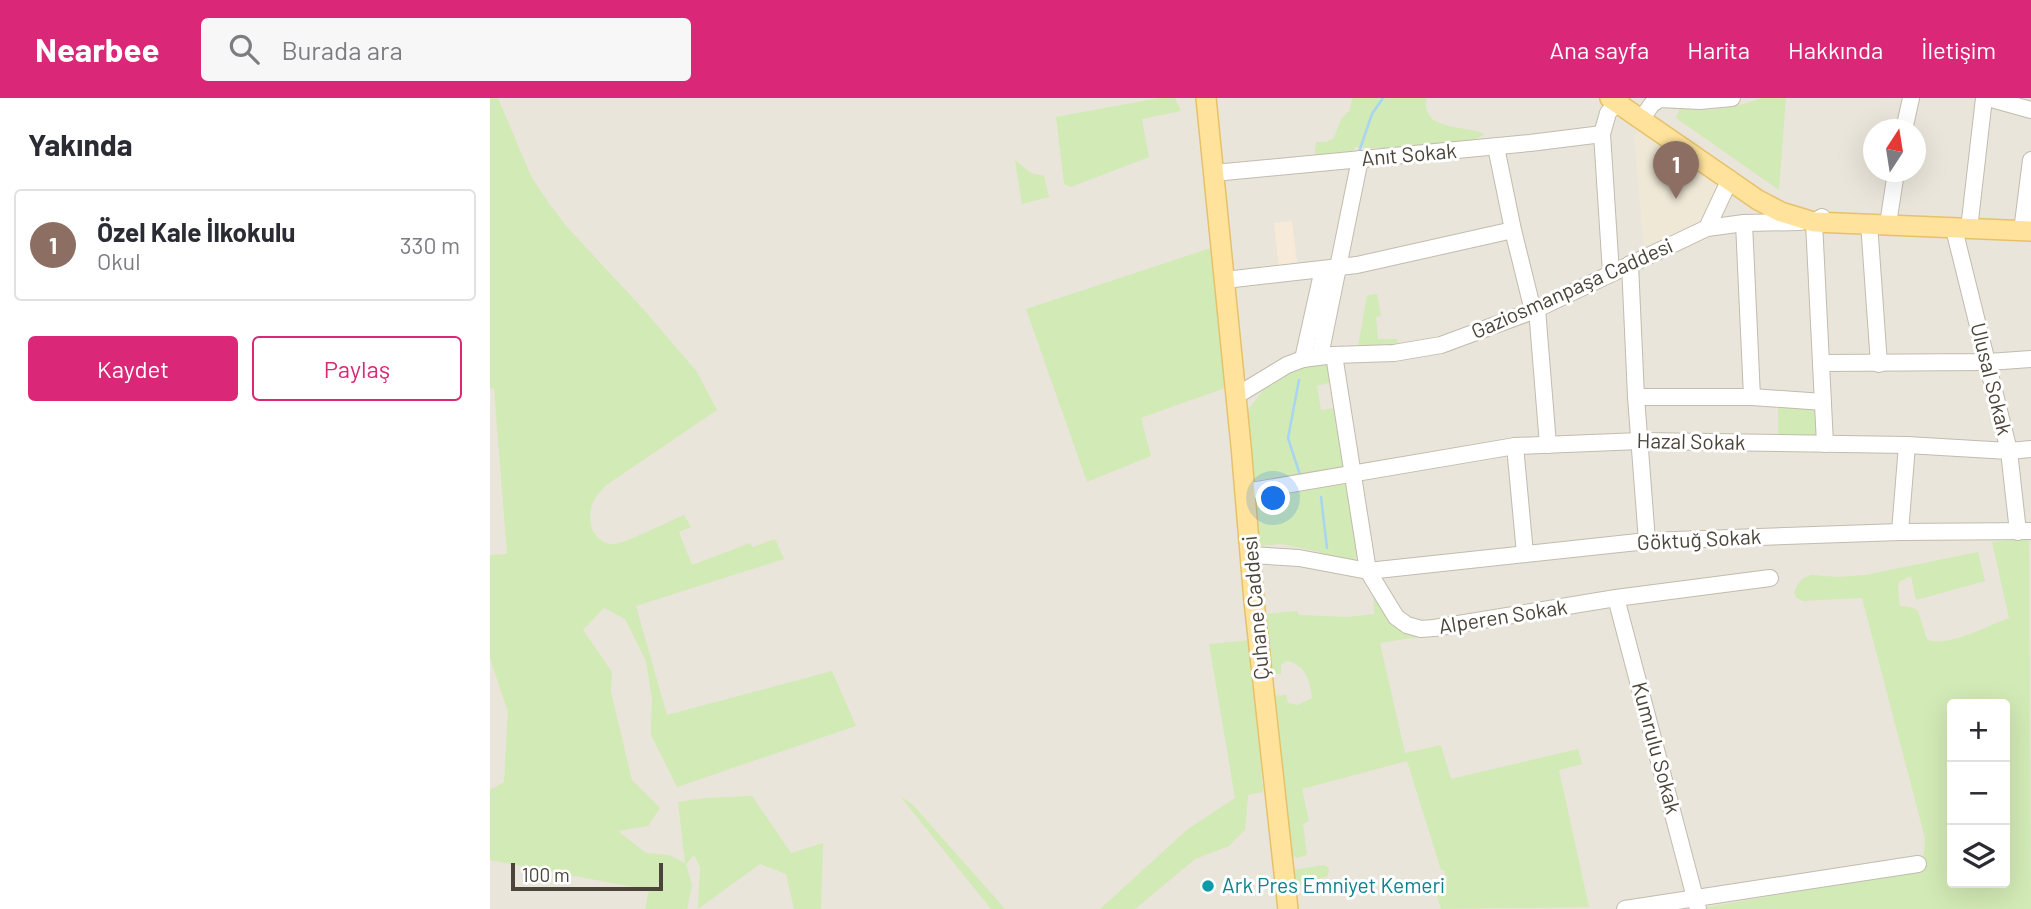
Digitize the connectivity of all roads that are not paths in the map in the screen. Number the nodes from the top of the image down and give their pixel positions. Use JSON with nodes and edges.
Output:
{"nodes":[{"id":1,"x":1206,"y":98,"type":"edge"},
{"id":2,"x":1732,"y":98,"type":"edge"},
{"id":3,"x":1911,"y":98,"type":"edge"},
{"id":4,"x":1679,"y":99,"type":"edge"},
{"id":5,"x":1991,"y":99,"type":"edge"},
{"id":6,"x":1629,"y":104,"type":"edge"},
{"id":7,"x":2031,"y":110,"type":"edge"},
{"id":8,"x":1906,"y":119,"type":"edge"},
{"id":9,"x":1602,"y":134,"type":"junction"},
{"id":10,"x":1496,"y":147,"type":"junction"},
{"id":11,"x":1360,"y":159,"type":"junction"},
{"id":12,"x":2031,"y":160,"type":"edge"},
{"id":13,"x":1214,"y":173,"type":"junction"},
{"id":14,"x":1730,"y":179,"type":"junction"},
{"id":15,"x":1891,"y":182,"type":"edge"},
{"id":16,"x":1820,"y":218,"type":"junction"},
{"id":17,"x":1744,"y":223,"type":"junction"},
{"id":18,"x":1873,"y":223,"type":"junction"},
{"id":19,"x":1707,"y":228,"type":"junction"},
{"id":20,"x":1961,"y":229,"type":"junction"},
{"id":21,"x":1513,"y":230,"type":"junction"},
{"id":22,"x":2027,"y":231,"type":"edge"},
{"id":23,"x":1630,"y":264,"type":"junction"},
{"id":24,"x":1330,"y":268,"type":"junction"},
{"id":25,"x":1611,"y":273,"type":"junction"},
{"id":26,"x":1225,"y":280,"type":"junction"},
{"id":27,"x":1535,"y":310,"type":"junction"},
{"id":28,"x":1319,"y":357,"type":"junction"},
{"id":29,"x":2031,"y":359,"type":"edge"},
{"id":30,"x":1988,"y":362,"type":"junction"},
{"id":31,"x":1822,"y":363,"type":"junction"},
{"id":32,"x":1879,"y":364,"type":"junction"},
{"id":33,"x":1236,"y":396,"type":"junction"},
{"id":34,"x":1636,"y":397,"type":"junction"},
{"id":35,"x":1752,"y":397,"type":"junction"},
{"id":36,"x":1823,"y":402,"type":"junction"},
{"id":37,"x":1640,"y":440,"type":"junction"},
{"id":38,"x":1825,"y":444,"type":"junction"},
{"id":39,"x":1548,"y":445,"type":"junction"},
{"id":40,"x":1908,"y":445,"type":"junction"},
{"id":41,"x":1515,"y":446,"type":"junction"},
{"id":42,"x":2031,"y":449,"type":"edge"},
{"id":43,"x":2009,"y":451,"type":"junction"},
{"id":44,"x":1353,"y":472,"type":"junction"},
{"id":45,"x":1245,"y":492,"type":"junction"},
{"id":46,"x":2024,"y":531,"type":"edge"},
{"id":47,"x":1900,"y":532,"type":"junction"},
{"id":48,"x":1647,"y":541,"type":"junction"},
{"id":49,"x":1525,"y":554,"type":"junction"},
{"id":50,"x":1251,"y":555,"type":"junction"},
{"id":51,"x":1368,"y":572,"type":"junction"},
{"id":52,"x":1770,"y":578,"type":"dead end"},
{"id":53,"x":1616,"y":598,"type":"junction"},
{"id":54,"x":1919,"y":864,"type":"dead end"},
{"id":55,"x":1697,"y":904,"type":"edge"},
{"id":56,"x":1288,"y":909,"type":"edge"},
{"id":57,"x":1625,"y":909,"type":"edge"}],
"edges":[{"from":1,"to":13,"type":"main road","name":"Çuhane Caddesi"},
{"from":2,"to":4,"type":"street"},
{"from":3,"to":8,"type":"street"},
{"from":4,"to":6,"type":"street"},
{"from":5,"to":7,"type":"street"},
{"from":5,"to":20,"type":"street"},
{"from":6,"to":9,"type":"street"},
{"from":6,"to":14,"type":"main road"},
{"from":6,"to":16,"type":"main road"},
{"from":9,"to":10,"type":"street","name":"Anıt Sokak"},
{"from":9,"to":25,"type":"street"},
{"from":10,"to":11,"type":"street","name":"Anıt Sokak"},
{"from":10,"to":21,"type":"street"},
{"from":11,"to":13,"type":"street","name":"Anıt Sokak"},
{"from":11,"to":24,"type":"street"},
{"from":12,"to":22,"type":"street"},
{"from":13,"to":26,"type":"main road","name":"Çuhane Caddesi"},
{"from":14,"to":16,"type":"main road"},
{"from":14,"to":19,"type":"street"},
{"from":15,"to":18,"type":"street"},
{"from":16,"to":17,"type":"street","name":"Gaziosmanpaşa Caddesi"},
{"from":16,"to":18,"type":"main road"},
{"from":16,"to":31,"type":"street"},
{"from":17,"to":19,"type":"street","name":"Gaziosmanpaşa Caddesi"},
{"from":17,"to":35,"type":"street"},
{"from":18,"to":20,"type":"main road"},
{"from":18,"to":32,"type":"street"},
{"from":19,"to":23,"type":"street","name":"Gaziosmanpaşa Caddesi"},
{"from":20,"to":22,"type":"main road"},
{"from":20,"to":30,"type":"street","name":"Ulusal Sokak"},
{"from":21,"to":24,"type":"street"},
{"from":21,"to":27,"type":"street"},
{"from":23,"to":25,"type":"street","name":"Gaziosmanpaşa Caddesi"},
{"from":23,"to":34,"type":"street"},
{"from":24,"to":26,"type":"street"},
{"from":24,"to":28,"type":"street"},
{"from":25,"to":27,"type":"street","name":"Gaziosmanpaşa Caddesi"},
{"from":26,"to":33,"type":"main road","name":"Çuhane Caddesi"},
{"from":27,"to":28,"type":"street","name":"Gaziosmanpaşa Caddesi"},
{"from":27,"to":39,"type":"street"},
{"from":28,"to":33,"type":"street","name":"Gaziosmanpaşa Caddesi"},
{"from":28,"to":44,"type":"street"},
{"from":29,"to":30,"type":"street"},
{"from":30,"to":32,"type":"street"},
{"from":30,"to":43,"type":"street","name":"Ulusal Sokak"},
{"from":31,"to":32,"type":"street"},
{"from":31,"to":36,"type":"street"},
{"from":33,"to":45,"type":"main road","name":"Çuhane Caddesi"},
{"from":34,"to":35,"type":"street"},
{"from":34,"to":37,"type":"street"},
{"from":35,"to":36,"type":"street"},
{"from":36,"to":38,"type":"street"},
{"from":37,"to":38,"type":"street","name":"Hazal Sokak"},
{"from":37,"to":39,"type":"street","name":"Hazal Sokak"},
{"from":37,"to":48,"type":"street"},
{"from":38,"to":40,"type":"street","name":"Hazal Sokak"},
{"from":39,"to":41,"type":"street","name":"Hazal Sokak"},
{"from":40,"to":43,"type":"street","name":"Hazal Sokak"},
{"from":40,"to":47,"type":"street"},
{"from":41,"to":44,"type":"street","name":"Hazal Sokak"},
{"from":41,"to":49,"type":"street"},
{"from":42,"to":43,"type":"street","name":"Hazal Sokak"},
{"from":43,"to":46,"type":"street","name":"Ulusal Sokak"},
{"from":44,"to":45,"type":"street","name":"Hazal Sokak"},
{"from":44,"to":51,"type":"street"},
{"from":45,"to":50,"type":"main road","name":"Çuhane Caddesi"},
{"from":46,"to":47,"type":"street","name":"Göktuğ Sokak"},
{"from":47,"to":48,"type":"street","name":"Göktuğ Sokak"},
{"from":48,"to":49,"type":"street","name":"Göktuğ Sokak"},
{"from":49,"to":51,"type":"street","name":"Göktuğ Sokak"},
{"from":50,"to":51,"type":"street"},
{"from":50,"to":56,"type":"main road","name":"Çuhane Caddesi"},
{"from":51,"to":53,"type":"street","name":"Alperen Sokak"},
{"from":52,"to":53,"type":"street","name":"Alperen Sokak"},
{"from":53,"to":55,"type":"street","name":"Kumrulu Sokak"},
{"from":54,"to":55,"type":"street"},
{"from":55,"to":57,"type":"street"}]}
